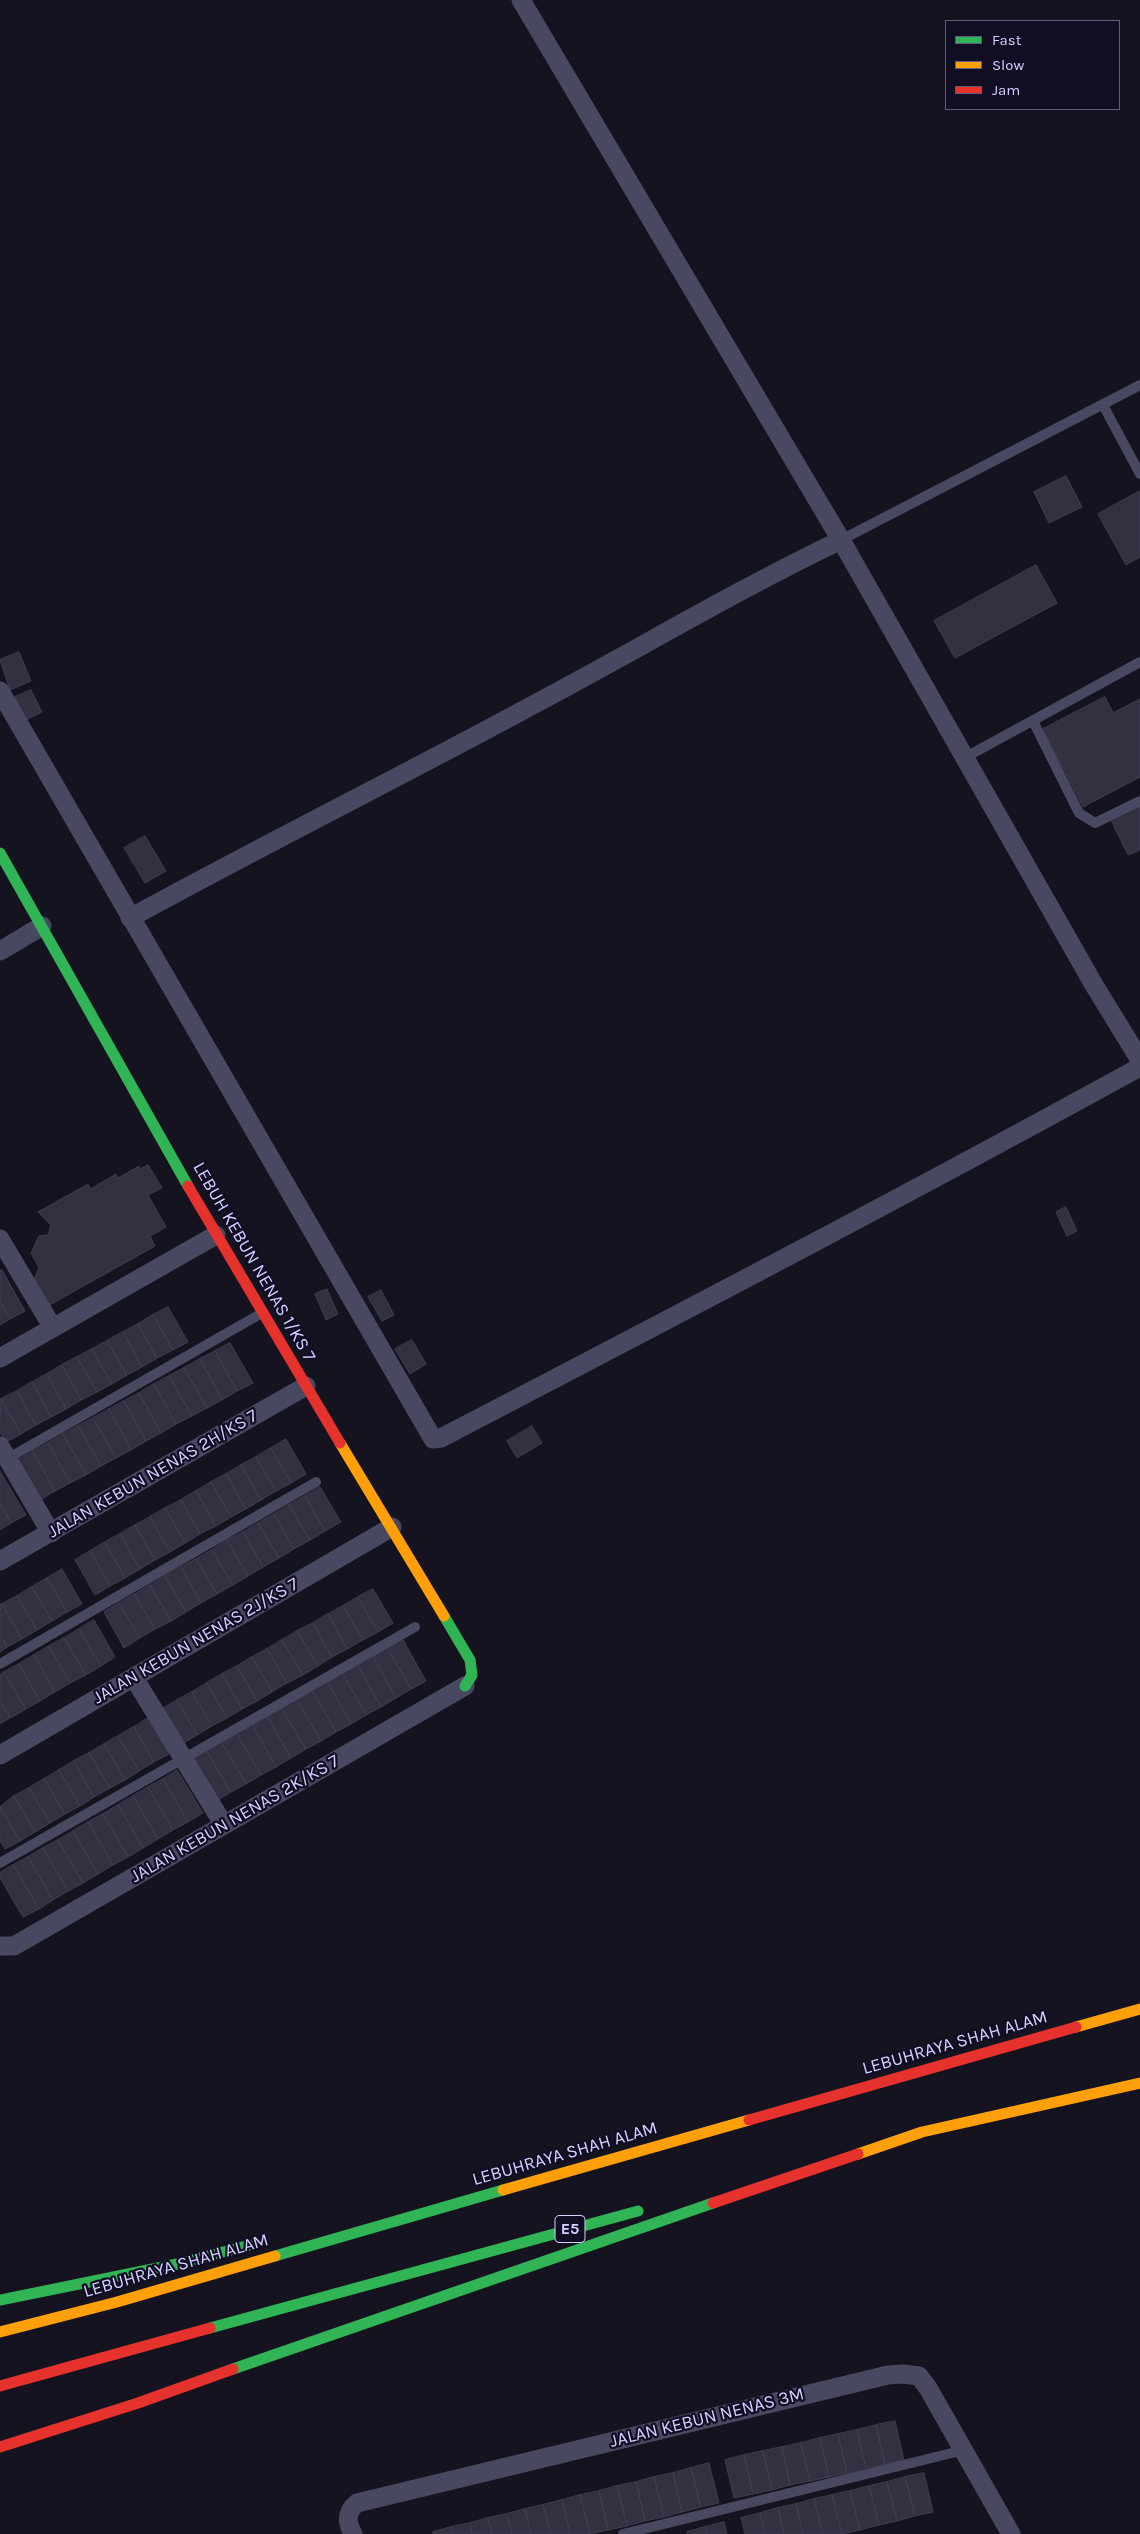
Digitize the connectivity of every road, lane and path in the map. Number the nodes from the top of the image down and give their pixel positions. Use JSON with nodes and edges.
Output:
{"nodes":[{"id":1,"x":521,"y":0,"type":"edge"},
{"id":2,"x":1140,"y":385,"type":"edge"},
{"id":3,"x":1103,"y":405,"type":"junction"},
{"id":4,"x":1140,"y":474,"type":"edge"},
{"id":5,"x":841,"y":540,"type":"junction"},
{"id":6,"x":1140,"y":662,"type":"edge"},
{"id":7,"x":0,"y":691,"type":"edge"},
{"id":8,"x":1032,"y":720,"type":"junction"},
{"id":9,"x":964,"y":758,"type":"junction"},
{"id":10,"x":1140,"y":800,"type":"edge"},
{"id":11,"x":0,"y":853,"type":"edge"},
{"id":12,"x":130,"y":918,"type":"junction"},
{"id":13,"x":42,"y":926,"type":"junction"},
{"id":14,"x":0,"y":951,"type":"edge"},
{"id":15,"x":1140,"y":1060,"type":"edge"},
{"id":16,"x":1140,"y":1068,"type":"edge"},
{"id":17,"x":216,"y":1235,"type":"junction"},
{"id":18,"x":0,"y":1239,"type":"edge"},
{"id":19,"x":5,"y":1260,"type":"edge"},
{"id":20,"x":262,"y":1313,"type":"junction"},
{"id":21,"x":53,"y":1328,"type":"junction"},
{"id":22,"x":0,"y":1358,"type":"edge"},
{"id":23,"x":306,"y":1386,"type":"junction"},
{"id":24,"x":2,"y":1456,"type":"edge"},
{"id":25,"x":316,"y":1482,"type":"dead end"},
{"id":26,"x":392,"y":1527,"type":"junction"},
{"id":27,"x":51,"y":1533,"type":"junction"},
{"id":28,"x":0,"y":1561,"type":"edge"},
{"id":29,"x":415,"y":1627,"type":"dead end"},
{"id":30,"x":0,"y":1664,"type":"edge"},
{"id":31,"x":134,"y":1678,"type":"junction"},
{"id":32,"x":466,"y":1686,"type":"joint"},
{"id":33,"x":0,"y":1755,"type":"edge"},
{"id":34,"x":183,"y":1757,"type":"junction"},
{"id":35,"x":224,"y":1824,"type":"junction"},
{"id":36,"x":0,"y":1863,"type":"edge"},
{"id":37,"x":1,"y":1946,"type":"edge"},
{"id":38,"x":1140,"y":2006,"type":"edge"},
{"id":39,"x":1140,"y":2010,"type":"edge"},
{"id":40,"x":1098,"y":2021,"type":"junction"},
{"id":41,"x":1112,"y":2077,"type":"dead end"},
{"id":42,"x":1140,"y":2083,"type":"edge"},
{"id":43,"x":922,"y":2132,"type":"junction"},
{"id":44,"x":548,"y":2177,"type":"junction"},
{"id":45,"x":720,"y":2188,"type":"dead end"},
{"id":46,"x":653,"y":2207,"type":"dead end"},
{"id":47,"x":393,"y":2209,"type":"dead end"},
{"id":48,"x":261,"y":2242,"type":"dead end"},
{"id":49,"x":0,"y":2300,"type":"edge"},
{"id":50,"x":0,"y":2332,"type":"edge"},
{"id":51,"x":0,"y":2386,"type":"edge"},
{"id":52,"x":0,"y":2447,"type":"edge"},
{"id":53,"x":964,"y":2450,"type":"junction"},
{"id":54,"x":1005,"y":2533,"type":"edge"},
{"id":55,"x":353,"y":2534,"type":"edge"},
{"id":56,"x":623,"y":2534,"type":"edge"}],
"edges":[{"from":1,"to":5,"type":"street"},
{"from":2,"to":3,"type":"lane"},
{"from":3,"to":4,"type":"lane"},
{"from":3,"to":5,"type":"lane"},
{"from":5,"to":9,"type":"street"},
{"from":5,"to":12,"type":"street"},
{"from":6,"to":8,"type":"lane"},
{"from":7,"to":12,"type":"street"},
{"from":8,"to":9,"type":"lane"},
{"from":8,"to":10,"type":"lane"},
{"from":9,"to":15,"type":"street"},
{"from":11,"to":13,"type":"main road","name":"LEBUH KEBUN NENAS 1/KS 7"},
{"from":12,"to":16,"type":"street"},
{"from":13,"to":14,"type":"street"},
{"from":13,"to":17,"type":"main road","name":"LEBUH KEBUN NENAS 1/KS 7"},
{"from":17,"to":20,"type":"main road","name":"LEBUH KEBUN NENAS 1/KS 7"},
{"from":17,"to":21,"type":"street"},
{"from":18,"to":19,"type":"street"},
{"from":19,"to":21,"type":"street"},
{"from":20,"to":23,"type":"main road","name":"LEBUH KEBUN NENAS 1/KS 7"},
{"from":20,"to":24,"type":"lane"},
{"from":21,"to":22,"type":"street"},
{"from":23,"to":26,"type":"main road","name":"LEBUH KEBUN NENAS 1/KS 7"},
{"from":23,"to":27,"type":"street","name":"JALAN KEBUN NENAS 2H/KS 7"},
{"from":24,"to":27,"type":"street"},
{"from":25,"to":30,"type":"lane"},
{"from":26,"to":31,"type":"street","name":"JALAN KEBUN NENAS 2J/KS 7"},
{"from":26,"to":32,"type":"main road","name":"LEBUH KEBUN NENAS 1/KS 7"},
{"from":27,"to":28,"type":"street","name":"JALAN KEBUN NENAS 2H/KS 7"},
{"from":29,"to":34,"type":"lane"},
{"from":31,"to":33,"type":"street","name":"JALAN KEBUN NENAS 2J/KS 7"},
{"from":31,"to":34,"type":"street"},
{"from":32,"to":35,"type":"street","name":"JALAN KEBUN NENAS 2K/KS 7"},
{"from":34,"to":35,"type":"street"},
{"from":34,"to":36,"type":"lane"},
{"from":35,"to":37,"type":"street","name":"JALAN KEBUN NENAS 2K/KS 7"},
{"from":38,"to":40,"type":"main road"},
{"from":39,"to":40,"type":"main road","name":"LEBUHRAYA SHAH ALAM"},
{"from":40,"to":44,"type":"main road","name":"LEBUHRAYA SHAH ALAM"},
{"from":41,"to":43,"type":"main road"},
{"from":42,"to":43,"type":"main road"},
{"from":43,"to":45,"type":"main road"},
{"from":43,"to":52,"type":"main road"},
{"from":44,"to":47,"type":"main road"},
{"from":44,"to":50,"type":"main road","name":"LEBUHRAYA SHAH ALAM"},
{"from":46,"to":51,"type":"main road","number":"E5"},
{"from":48,"to":49,"type":"main road"},
{"from":53,"to":54,"type":"street","name":"JALAN KEBUN NENAS 3M"},
{"from":53,"to":55,"type":"street","name":"JALAN KEBUN NENAS 3M"},
{"from":53,"to":56,"type":"lane"}]}
